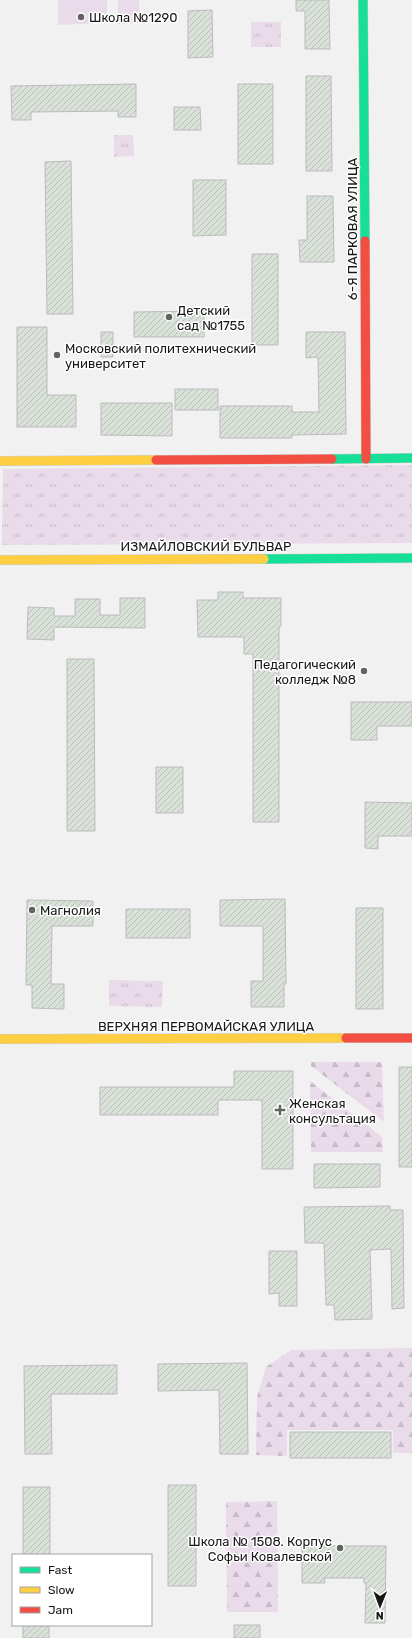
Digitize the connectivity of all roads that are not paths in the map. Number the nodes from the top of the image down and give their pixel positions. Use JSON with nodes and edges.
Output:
{"nodes":[{"id":1,"x":363,"y":0,"type":"edge"},
{"id":2,"x":366,"y":458,"type":"junction"},
{"id":3,"x":412,"y":458,"type":"edge"},
{"id":4,"x":0,"y":461,"type":"edge"},
{"id":5,"x":412,"y":558,"type":"edge"},
{"id":6,"x":0,"y":560,"type":"edge"},
{"id":7,"x":412,"y":1038,"type":"edge"},
{"id":8,"x":0,"y":1039,"type":"edge"}],
"edges":[{"from":1,"to":2,"type":"street","name":"6-Я ПАРКОВАЯ УЛИЦА"},
{"from":2,"to":3,"type":"street"},
{"from":2,"to":4,"type":"street"},
{"from":5,"to":6,"type":"street","name":"ИЗМАЙЛОВСКИЙ БУЛЬВАР"},
{"from":7,"to":8,"type":"street","name":"ВЕРХНЯЯ ПЕРВОМАЙСКАЯ УЛИЦА"}]}
